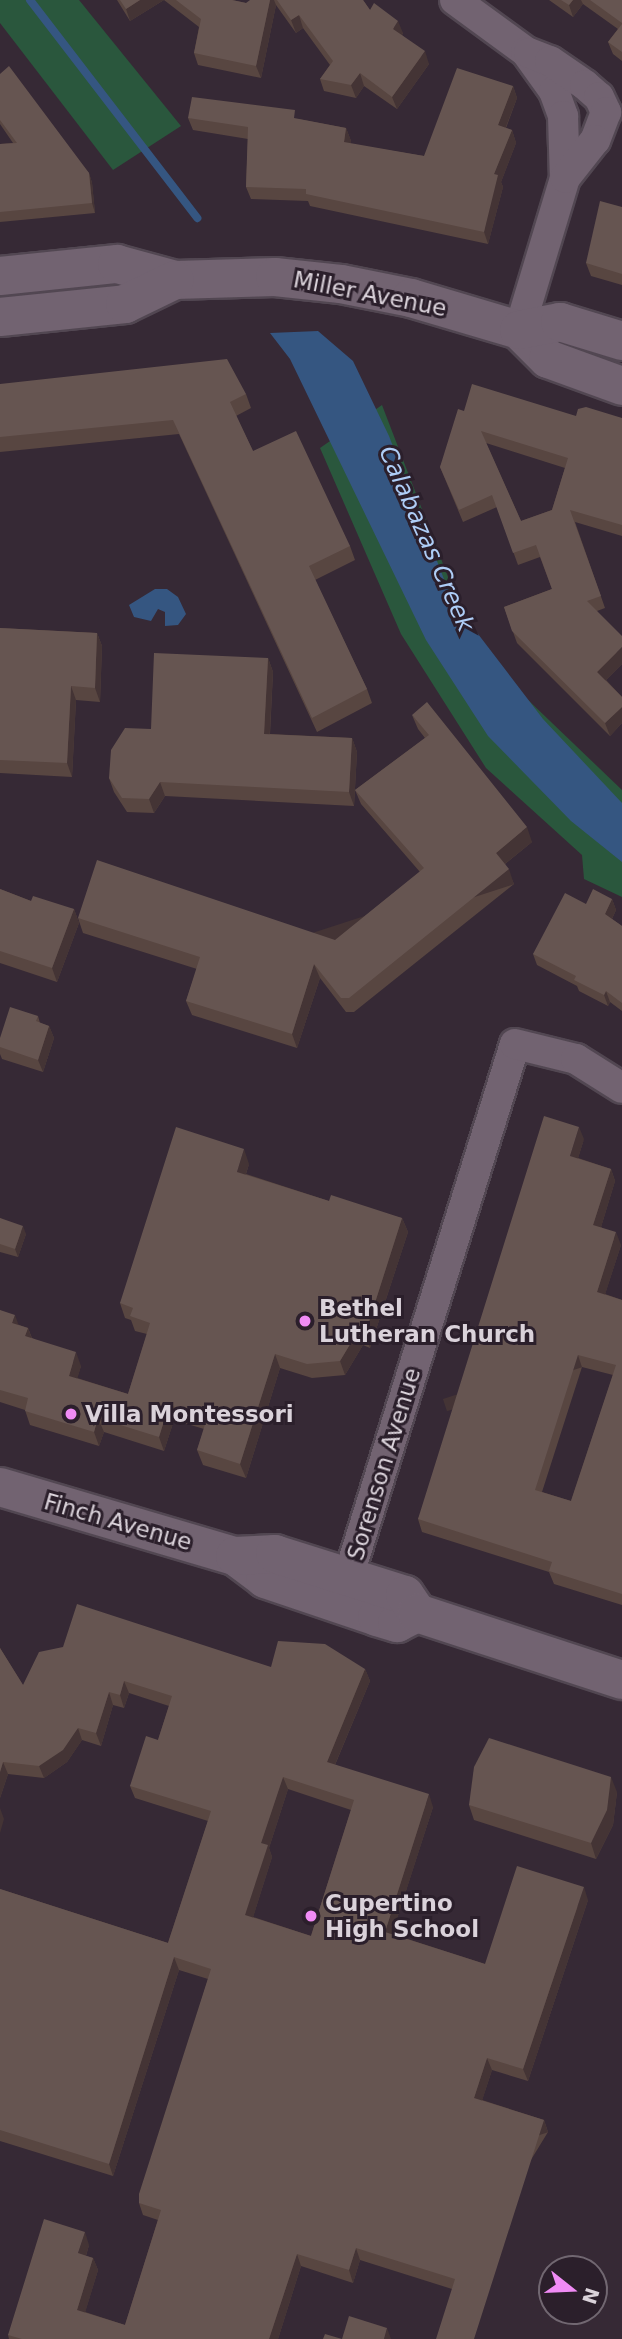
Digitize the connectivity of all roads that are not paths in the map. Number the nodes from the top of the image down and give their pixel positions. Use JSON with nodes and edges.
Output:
{"nodes":[{"id":1,"x":455,"y":0,"type":"edge"},
{"id":2,"x":526,"y":52,"type":"junction"},
{"id":3,"x":613,"y":126,"type":"edge"},
{"id":4,"x":565,"y":178,"type":"junction"},
{"id":5,"x":0,"y":276,"type":"edge"},
{"id":6,"x":175,"y":280,"type":"junction"},
{"id":7,"x":0,"y":317,"type":"edge"},
{"id":8,"x":519,"y":330,"type":"junction"},
{"id":9,"x":622,"y":341,"type":"edge"},
{"id":10,"x":622,"y":386,"type":"edge"},
{"id":11,"x":622,"y":1088,"type":"edge"},
{"id":12,"x":0,"y":1487,"type":"edge"},
{"id":13,"x":344,"y":1590,"type":"junction"},
{"id":14,"x":622,"y":1680,"type":"edge"}],
"edges":[{"from":1,"to":2,"type":"street"},
{"from":2,"to":3,"type":"street"},
{"from":2,"to":4,"type":"street"},
{"from":3,"to":4,"type":"street"},
{"from":4,"to":8,"type":"street"},
{"from":5,"to":6,"type":"main road","name":"Miller Avenue"},
{"from":6,"to":7,"type":"main road","name":"Miller Avenue"},
{"from":6,"to":8,"type":"main road","name":"Miller Avenue"},
{"from":8,"to":9,"type":"main road","name":"Miller Avenue"},
{"from":8,"to":10,"type":"main road","name":"Miller Avenue"},
{"from":11,"to":13,"type":"street","name":"Sorenson Avenue"},
{"from":12,"to":13,"type":"main road","name":"Finch Avenue"},
{"from":13,"to":14,"type":"main road","name":"Finch Avenue"}]}
